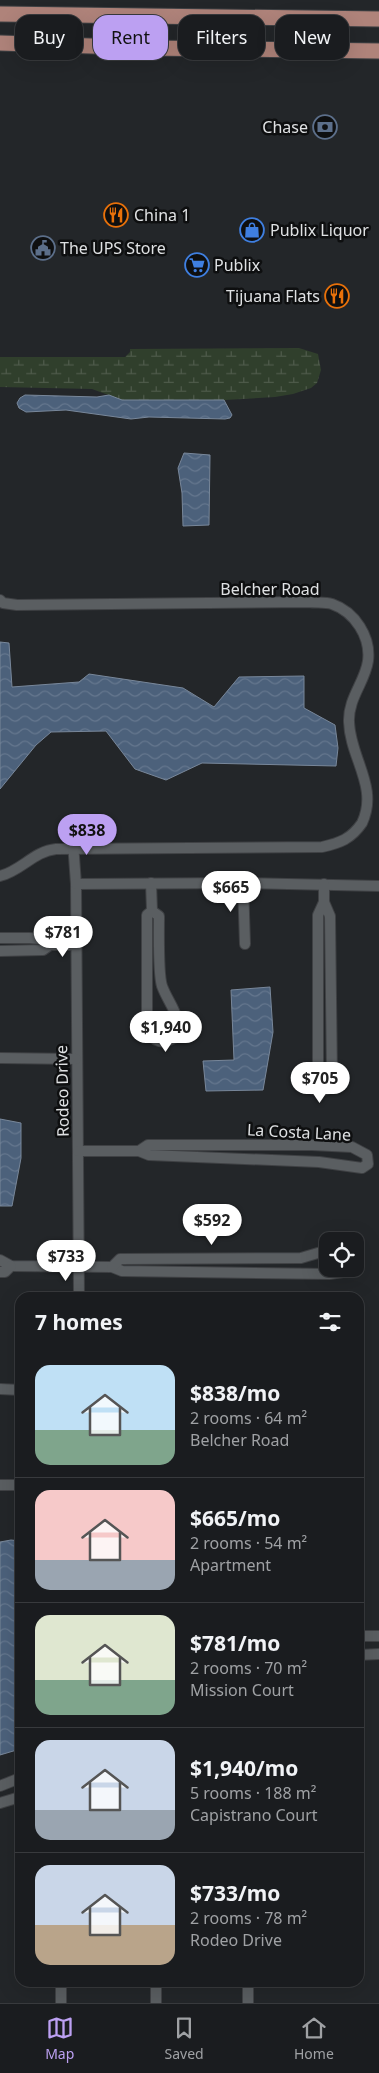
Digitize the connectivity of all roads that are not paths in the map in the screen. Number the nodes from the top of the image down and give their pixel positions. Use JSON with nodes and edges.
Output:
{"nodes":[{"id":1,"x":0,"y":14,"type":"edge"},
{"id":2,"x":379,"y":19,"type":"edge"},
{"id":3,"x":0,"y":43,"type":"edge"},
{"id":4,"x":379,"y":51,"type":"edge"},
{"id":5,"x":0,"y":600,"type":"edge"},
{"id":6,"x":72,"y":829,"type":"dead end"},
{"id":7,"x":74,"y":850,"type":"junction"},
{"id":8,"x":0,"y":876,"type":"edge"},
{"id":9,"x":243,"y":883,"type":"junction"},
{"id":10,"x":76,"y":884,"type":"junction"},
{"id":11,"x":151,"y":884,"type":"junction"},
{"id":12,"x":324,"y":884,"type":"junction"},
{"id":13,"x":379,"y":886,"type":"edge"},
{"id":14,"x":324,"y":902,"type":"junction"},
{"id":15,"x":152,"y":910,"type":"junction"},
{"id":16,"x":0,"y":938,"type":"edge"},
{"id":17,"x":244,"y":944,"type":"dead end"},
{"id":18,"x":50,"y":945,"type":"junction"},
{"id":19,"x":76,"y":945,"type":"junction"},
{"id":20,"x":0,"y":950,"type":"edge"},
{"id":21,"x":0,"y":1058,"type":"edge"},
{"id":22,"x":76,"y":1059,"type":"junction"},
{"id":23,"x":78,"y":1151,"type":"junction"},
{"id":24,"x":139,"y":1151,"type":"junction"},
{"id":25,"x":319,"y":1253,"type":"edge"},
{"id":26,"x":0,"y":1260,"type":"edge"},
{"id":27,"x":12,"y":1266,"type":"junction"},
{"id":28,"x":78,"y":1267,"type":"junction"},
{"id":29,"x":112,"y":1267,"type":"junction"},
{"id":30,"x":0,"y":1272,"type":"edge"},
{"id":31,"x":319,"y":1274,"type":"edge"},
{"id":32,"x":79,"y":1292,"type":"edge"},
{"id":33,"x":0,"y":1390,"type":"edge"},
{"id":34,"x":15,"y":1390,"type":"edge"},
{"id":35,"x":0,"y":1484,"type":"edge"},
{"id":36,"x":15,"y":1485,"type":"edge"},
{"id":37,"x":364,"y":1636,"type":"edge"},
{"id":38,"x":379,"y":1636,"type":"edge"},
{"id":39,"x":379,"y":1654,"type":"edge"},
{"id":40,"x":364,"y":1655,"type":"edge"},
{"id":41,"x":15,"y":1780,"type":"edge"},
{"id":42,"x":0,"y":1786,"type":"edge"},
{"id":43,"x":15,"y":1798,"type":"edge"},
{"id":44,"x":0,"y":1803,"type":"edge"},
{"id":45,"x":61,"y":1987,"type":"edge"},
{"id":46,"x":156,"y":1987,"type":"edge"},
{"id":47,"x":248,"y":1987,"type":"edge"},
{"id":48,"x":61,"y":2003,"type":"edge"},
{"id":49,"x":156,"y":2003,"type":"edge"},
{"id":50,"x":248,"y":2003,"type":"edge"}],
"edges":[{"from":1,"to":2,"type":"main road"},
{"from":3,"to":4,"type":"main road"},
{"from":5,"to":7,"type":"street","name":"Belcher Road"},
{"from":6,"to":7,"type":"street"},
{"from":7,"to":8,"type":"street","name":"Belcher Road"},
{"from":7,"to":10,"type":"street"},
{"from":9,"to":11,"type":"street"},
{"from":9,"to":12,"type":"street"},
{"from":9,"to":17,"type":"street"},
{"from":10,"to":11,"type":"street"},
{"from":10,"to":19,"type":"street","name":"Rodeo Drive"},
{"from":11,"to":15,"type":"street"},
{"from":12,"to":13,"type":"street"},
{"from":12,"to":14,"type":"street"},
{"from":14,"to":14,"type":"street"},
{"from":15,"to":15,"type":"street"},
{"from":16,"to":18,"type":"street"},
{"from":18,"to":19,"type":"street"},
{"from":18,"to":20,"type":"street"},
{"from":19,"to":22,"type":"street","name":"Rodeo Drive"},
{"from":21,"to":22,"type":"street"},
{"from":22,"to":23,"type":"street","name":"Rodeo Drive"},
{"from":23,"to":24,"type":"street","name":"La Costa Lane"},
{"from":23,"to":28,"type":"street","name":"Rodeo Drive"},
{"from":24,"to":24,"type":"street","name":"La Costa Lane"},
{"from":25,"to":29,"type":"street"},
{"from":26,"to":27,"type":"street"},
{"from":27,"to":28,"type":"street"},
{"from":27,"to":30,"type":"street"},
{"from":28,"to":29,"type":"street"},
{"from":28,"to":32,"type":"street","name":"Rodeo Drive"},
{"from":29,"to":31,"type":"street"},
{"from":33,"to":34,"type":"street"},
{"from":35,"to":36,"type":"street"},
{"from":37,"to":38,"type":"street"},
{"from":39,"to":40,"type":"street"},
{"from":41,"to":42,"type":"street"},
{"from":43,"to":44,"type":"street"},
{"from":45,"to":48,"type":"street"},
{"from":46,"to":49,"type":"street"},
{"from":47,"to":50,"type":"street"}]}
